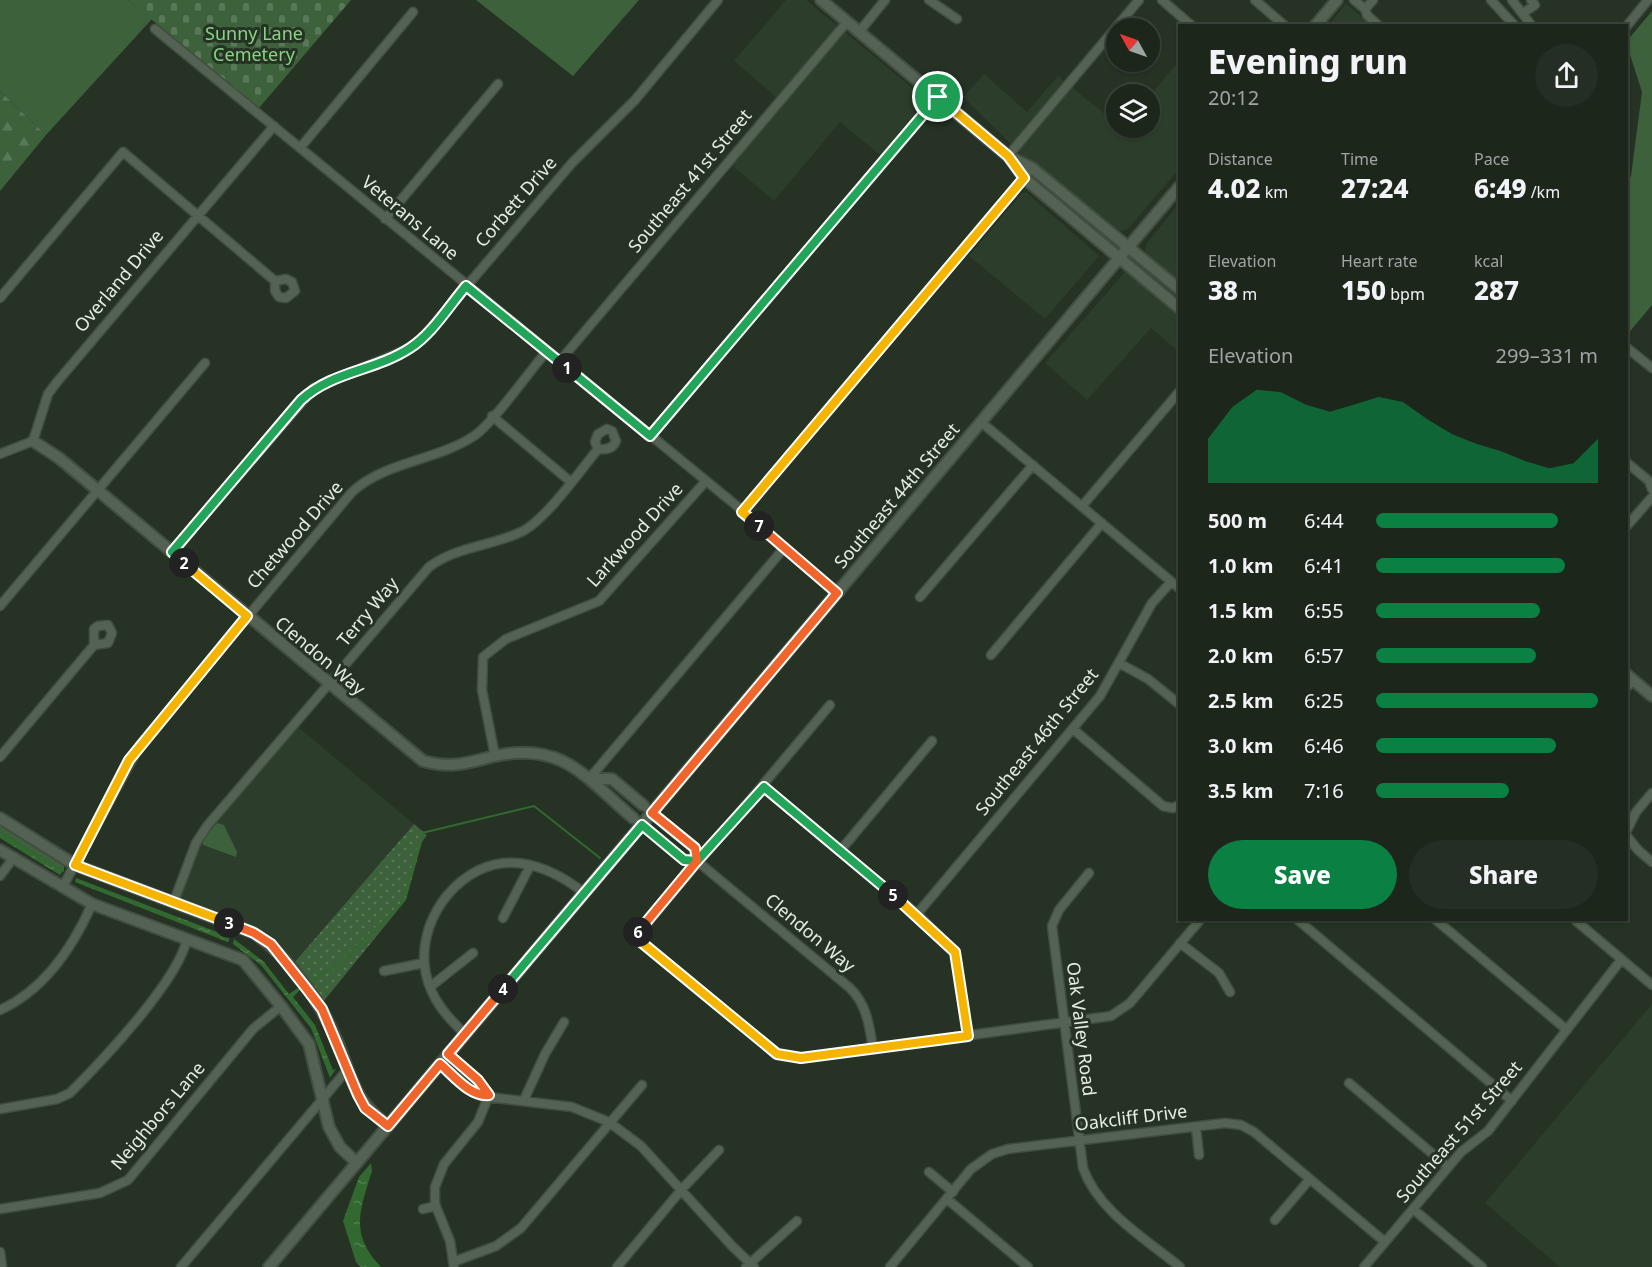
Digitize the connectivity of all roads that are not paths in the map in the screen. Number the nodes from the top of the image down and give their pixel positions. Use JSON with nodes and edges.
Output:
{"nodes":[{"id":1,"x":718,"y":0,"type":"edge"},
{"id":2,"x":821,"y":0,"type":"edge"},
{"id":3,"x":885,"y":0,"type":"edge"},
{"id":4,"x":929,"y":0,"type":"edge"},
{"id":5,"x":1139,"y":0,"type":"edge"},
{"id":6,"x":1162,"y":0,"type":"edge"},
{"id":7,"x":1255,"y":0,"type":"edge"},
{"id":8,"x":1336,"y":0,"type":"edge"},
{"id":9,"x":1354,"y":0,"type":"edge"},
{"id":10,"x":1373,"y":0,"type":"edge"},
{"id":11,"x":1491,"y":0,"type":"edge"},
{"id":12,"x":1512,"y":0,"type":"edge"},
{"id":13,"x":1531,"y":0,"type":"edge"},
{"id":14,"x":1648,"y":0,"type":"edge"},
{"id":15,"x":1365,"y":9,"type":"junction"},
{"id":16,"x":413,"y":12,"type":"dead end"},
{"id":17,"x":1524,"y":13,"type":"junction"},
{"id":18,"x":957,"y":19,"type":"dead end"},
{"id":19,"x":847,"y":22,"type":"junction"},
{"id":20,"x":1190,"y":24,"type":"edge"},
{"id":21,"x":1283,"y":24,"type":"edge"},
{"id":22,"x":1317,"y":24,"type":"edge"},
{"id":23,"x":1377,"y":24,"type":"edge"},
{"id":24,"x":1513,"y":24,"type":"edge"},
{"id":25,"x":1531,"y":24,"type":"edge"},
{"id":26,"x":1628,"y":25,"type":"edge"},
{"id":27,"x":155,"y":28,"type":"dead end"},
{"id":28,"x":859,"y":32,"type":"junction"},
{"id":29,"x":498,"y":84,"type":"dead end"},
{"id":30,"x":938,"y":97,"type":"junction"},
{"id":31,"x":274,"y":126,"type":"junction"},
{"id":32,"x":300,"y":148,"type":"junction"},
{"id":33,"x":1008,"y":156,"type":"junction"},
{"id":34,"x":1032,"y":168,"type":"junction"},
{"id":35,"x":1024,"y":178,"type":"junction"},
{"id":36,"x":1178,"y":188,"type":"edge"},
{"id":37,"x":197,"y":214,"type":"junction"},
{"id":38,"x":385,"y":219,"type":"junction"},
{"id":39,"x":1129,"y":247,"type":"junction"},
{"id":40,"x":1120,"y":258,"type":"junction"},
{"id":41,"x":275,"y":281,"type":"dead end"},
{"id":42,"x":466,"y":286,"type":"junction"},
{"id":43,"x":1178,"y":288,"type":"edge"},
{"id":44,"x":0,"y":298,"type":"edge"},
{"id":45,"x":1178,"y":307,"type":"edge"},
{"id":46,"x":1628,"y":349,"type":"edge"},
{"id":47,"x":546,"y":352,"type":"junction"},
{"id":48,"x":559,"y":362,"type":"junction"},
{"id":49,"x":205,"y":363,"type":"dead end"},
{"id":50,"x":1652,"y":368,"type":"edge"},
{"id":51,"x":1178,"y":393,"type":"edge"},
{"id":52,"x":492,"y":416,"type":"junction"},
{"id":53,"x":981,"y":422,"type":"junction"},
{"id":54,"x":650,"y":436,"type":"junction"},
{"id":55,"x":33,"y":441,"type":"junction"},
{"id":56,"x":598,"y":449,"type":"dead end"},
{"id":57,"x":0,"y":454,"type":"edge"},
{"id":58,"x":1628,"y":464,"type":"edge"},
{"id":59,"x":1033,"y":465,"type":"junction"},
{"id":60,"x":571,"y":482,"type":"junction"},
{"id":61,"x":705,"y":482,"type":"junction"},
{"id":62,"x":1652,"y":489,"type":"edge"},
{"id":63,"x":97,"y":491,"type":"junction"},
{"id":64,"x":1652,"y":497,"type":"edge"},
{"id":65,"x":1083,"y":505,"type":"junction"},
{"id":66,"x":742,"y":512,"type":"junction"},
{"id":67,"x":1102,"y":523,"type":"junction"},
{"id":68,"x":1628,"y":525,"type":"edge"},
{"id":69,"x":785,"y":547,"type":"junction"},
{"id":70,"x":172,"y":552,"type":"junction"},
{"id":71,"x":1176,"y":585,"type":"edge"},
{"id":72,"x":837,"y":593,"type":"junction"},
{"id":73,"x":920,"y":597,"type":"dead end"},
{"id":74,"x":0,"y":606,"type":"edge"},
{"id":75,"x":247,"y":616,"type":"junction"},
{"id":76,"x":94,"y":645,"type":"dead end"},
{"id":77,"x":991,"y":655,"type":"dead end"},
{"id":78,"x":1119,"y":663,"type":"junction"},
{"id":79,"x":1628,"y":681,"type":"edge"},
{"id":80,"x":328,"y":684,"type":"junction"},
{"id":81,"x":1652,"y":696,"type":"edge"},
{"id":82,"x":1178,"y":703,"type":"edge"},
{"id":83,"x":830,"y":705,"type":"dead end"},
{"id":84,"x":1073,"y":729,"type":"junction"},
{"id":85,"x":932,"y":741,"type":"dead end"},
{"id":86,"x":495,"y":756,"type":"junction"},
{"id":87,"x":0,"y":757,"type":"edge"},
{"id":88,"x":589,"y":779,"type":"junction"},
{"id":89,"x":764,"y":787,"type":"junction"},
{"id":90,"x":625,"y":790,"type":"junction"},
{"id":91,"x":1652,"y":793,"type":"edge"},
{"id":92,"x":614,"y":802,"type":"junction"},
{"id":93,"x":643,"y":805,"type":"joint"},
{"id":94,"x":1178,"y":805,"type":"edge"},
{"id":95,"x":652,"y":813,"type":"junction"},
{"id":96,"x":0,"y":818,"type":"edge"},
{"id":97,"x":638,"y":821,"type":"junction"},
{"id":98,"x":1628,"y":829,"type":"edge"},
{"id":99,"x":1628,"y":836,"type":"edge"},
{"id":100,"x":0,"y":850,"type":"edge"},
{"id":101,"x":840,"y":851,"type":"junction"},
{"id":102,"x":14,"y":858,"type":"junction"},
{"id":103,"x":697,"y":861,"type":"junction"},
{"id":104,"x":1652,"y":862,"type":"edge"},
{"id":105,"x":530,"y":866,"type":"junction"},
{"id":106,"x":73,"y":869,"type":"junction"},
{"id":107,"x":1089,"y":873,"type":"dead end"},
{"id":108,"x":0,"y":876,"type":"edge"},
{"id":109,"x":64,"y":884,"type":"junction"},
{"id":110,"x":585,"y":893,"type":"junction"},
{"id":111,"x":92,"y":904,"type":"junction"},
{"id":112,"x":173,"y":904,"type":"junction"},
{"id":113,"x":917,"y":914,"type":"junction"},
{"id":114,"x":503,"y":918,"type":"dead end"},
{"id":115,"x":1199,"y":921,"type":"edge"},
{"id":116,"x":1299,"y":921,"type":"edge"},
{"id":117,"x":1437,"y":921,"type":"edge"},
{"id":118,"x":1576,"y":921,"type":"edge"},
{"id":119,"x":187,"y":939,"type":"junction"},
{"id":120,"x":1180,"y":943,"type":"junction"},
{"id":121,"x":473,"y":953,"type":"dead end"},
{"id":122,"x":1621,"y":960,"type":"junction"},
{"id":123,"x":424,"y":963,"type":"junction"},
{"id":124,"x":384,"y":971,"type":"dead end"},
{"id":125,"x":1652,"y":985,"type":"edge"},
{"id":126,"x":430,"y":987,"type":"junction"},
{"id":127,"x":1230,"y":992,"type":"dead end"},
{"id":128,"x":282,"y":1006,"type":"junction"},
{"id":129,"x":0,"y":1010,"type":"edge"},
{"id":130,"x":564,"y":1022,"type":"dead end"},
{"id":131,"x":1064,"y":1024,"type":"junction"},
{"id":132,"x":1567,"y":1030,"type":"junction"},
{"id":133,"x":465,"y":1034,"type":"junction"},
{"id":134,"x":968,"y":1036,"type":"junction"},
{"id":135,"x":873,"y":1048,"type":"junction"},
{"id":136,"x":448,"y":1054,"type":"junction"},
{"id":137,"x":440,"y":1064,"type":"junction"},
{"id":138,"x":347,"y":1070,"type":"junction"},
{"id":139,"x":1349,"y":1083,"type":"dead end"},
{"id":140,"x":642,"y":1085,"type":"dead end"},
{"id":141,"x":489,"y":1095,"type":"junction"},
{"id":142,"x":524,"y":1100,"type":"junction"},
{"id":143,"x":321,"y":1101,"type":"junction"},
{"id":144,"x":1512,"y":1101,"type":"junction"},
{"id":145,"x":0,"y":1109,"type":"edge"},
{"id":146,"x":609,"y":1122,"type":"junction"},
{"id":147,"x":388,"y":1126,"type":"junction"},
{"id":148,"x":1196,"y":1127,"type":"junction"},
{"id":149,"x":1078,"y":1141,"type":"junction"},
{"id":150,"x":719,"y":1150,"type":"dead end"},
{"id":151,"x":1199,"y":1155,"type":"dead end"},
{"id":152,"x":357,"y":1163,"type":"junction"},
{"id":153,"x":1448,"y":1167,"type":"junction"},
{"id":154,"x":929,"y":1172,"type":"dead end"},
{"id":155,"x":1310,"y":1179,"type":"junction"},
{"id":156,"x":682,"y":1189,"type":"junction"},
{"id":157,"x":950,"y":1195,"type":"junction"},
{"id":158,"x":436,"y":1206,"type":"junction"},
{"id":159,"x":0,"y":1209,"type":"edge"},
{"id":160,"x":423,"y":1209,"type":"dead end"},
{"id":161,"x":1413,"y":1209,"type":"junction"},
{"id":162,"x":1275,"y":1220,"type":"dead end"},
{"id":163,"x":797,"y":1221,"type":"dead end"},
{"id":164,"x":1385,"y":1242,"type":"junction"},
{"id":165,"x":0,"y":1252,"type":"edge"},
{"id":166,"x":454,"y":1265,"type":"edge"},
{"id":167,"x":749,"y":1266,"type":"edge"},
{"id":168,"x":2,"y":1267,"type":"edge"},
{"id":169,"x":181,"y":1267,"type":"edge"},
{"id":170,"x":269,"y":1267,"type":"edge"},
{"id":171,"x":617,"y":1267,"type":"edge"},
{"id":172,"x":890,"y":1267,"type":"edge"},
{"id":173,"x":1028,"y":1267,"type":"edge"},
{"id":174,"x":1180,"y":1267,"type":"edge"},
{"id":175,"x":1364,"y":1267,"type":"edge"},
{"id":176,"x":1482,"y":1267,"type":"edge"}],
"edges":[{"from":1,"to":42,"type":"street","name":"Corbett Drive"},
{"from":2,"to":19,"type":"main road"},
{"from":3,"to":28,"type":"street"},
{"from":4,"to":18,"type":"street"},
{"from":5,"to":33,"type":"street"},
{"from":6,"to":20,"type":"street"},
{"from":7,"to":21,"type":"street"},
{"from":8,"to":22,"type":"main road"},
{"from":9,"to":15,"type":"street"},
{"from":10,"to":15,"type":"street"},
{"from":11,"to":24,"type":"street"},
{"from":12,"to":17,"type":"street"},
{"from":13,"to":17,"type":"street"},
{"from":14,"to":26,"type":"street"},
{"from":15,"to":23,"type":"street"},
{"from":16,"to":32,"type":"street"},
{"from":17,"to":25,"type":"street"},
{"from":19,"to":28,"type":"main road"},
{"from":19,"to":48,"type":"street","name":"Southeast 41st Street"},
{"from":27,"to":31,"type":"street","name":"Veterans Lane"},
{"from":28,"to":30,"type":"main road"},
{"from":29,"to":38,"type":"street"},
{"from":30,"to":33,"type":"main road"},
{"from":30,"to":54,"type":"street"},
{"from":31,"to":32,"type":"street","name":"Veterans Lane"},
{"from":31,"to":37,"type":"street","name":"Overland Drive"},
{"from":32,"to":38,"type":"street","name":"Veterans Lane"},
{"from":33,"to":34,"type":"main road"},
{"from":33,"to":35,"type":"main road"},
{"from":34,"to":35,"type":"street"},
{"from":34,"to":39,"type":"main road"},
{"from":35,"to":40,"type":"main road"},
{"from":35,"to":66,"type":"street"},
{"from":36,"to":39,"type":"main road","name":"Southeast 44th Street"},
{"from":37,"to":41,"type":"street"},
{"from":37,"to":44,"type":"street"},
{"from":37,"to":55,"type":"street","name":"Overland Drive"},
{"from":38,"to":42,"type":"street","name":"Veterans Lane"},
{"from":39,"to":40,"type":"main road","name":"Southeast 44th Street"},
{"from":39,"to":43,"type":"main road"},
{"from":40,"to":45,"type":"main road"},
{"from":40,"to":53,"type":"main road","name":"Southeast 44th Street"},
{"from":42,"to":47,"type":"street","name":"Veterans Lane"},
{"from":42,"to":70,"type":"street","name":"Corbett Drive"},
{"from":46,"to":50,"type":"street"},
{"from":47,"to":48,"type":"street","name":"Veterans Lane"},
{"from":47,"to":52,"type":"street","name":"Chetwood Drive"},
{"from":48,"to":54,"type":"street","name":"Veterans Lane"},
{"from":49,"to":63,"type":"street"},
{"from":51,"to":65,"type":"street"},
{"from":52,"to":60,"type":"street"},
{"from":52,"to":75,"type":"street","name":"Chetwood Drive"},
{"from":53,"to":59,"type":"street"},
{"from":53,"to":72,"type":"main road","name":"Southeast 44th Street"},
{"from":54,"to":61,"type":"street","name":"Veterans Lane"},
{"from":55,"to":57,"type":"street"},
{"from":55,"to":63,"type":"main road","name":"Clendon Way"},
{"from":56,"to":60,"type":"street","name":"Terry Way"},
{"from":58,"to":62,"type":"street"},
{"from":59,"to":65,"type":"street"},
{"from":59,"to":73,"type":"street"},
{"from":60,"to":80,"type":"street","name":"Terry Way"},
{"from":61,"to":66,"type":"street","name":"Veterans Lane"},
{"from":61,"to":86,"type":"street","name":"Larkwood Drive"},
{"from":63,"to":70,"type":"main road","name":"Clendon Way"},
{"from":63,"to":74,"type":"street"},
{"from":64,"to":68,"type":"street"},
{"from":65,"to":67,"type":"street"},
{"from":66,"to":69,"type":"street","name":"Veterans Lane"},
{"from":67,"to":71,"type":"street"},
{"from":67,"to":77,"type":"street"},
{"from":69,"to":72,"type":"street","name":"Veterans Lane"},
{"from":69,"to":88,"type":"street"},
{"from":70,"to":75,"type":"main road","name":"Clendon Way"},
{"from":71,"to":78,"type":"street","name":"Southeast 46th Street"},
{"from":72,"to":95,"type":"main road","name":"Southeast 44th Street"},
{"from":75,"to":80,"type":"main road","name":"Clendon Way"},
{"from":75,"to":106,"type":"street","name":"Chetwood Drive"},
{"from":76,"to":87,"type":"street"},
{"from":78,"to":82,"type":"street"},
{"from":78,"to":84,"type":"street","name":"Southeast 46th Street"},
{"from":79,"to":81,"type":"main road"},
{"from":80,"to":86,"type":"main road","name":"Clendon Way"},
{"from":80,"to":112,"type":"street","name":"Terry Way"},
{"from":83,"to":89,"type":"street"},
{"from":84,"to":94,"type":"street"},
{"from":84,"to":113,"type":"street","name":"Southeast 46th Street"},
{"from":85,"to":101,"type":"street"},
{"from":86,"to":88,"type":"main road","name":"Clendon Way"},
{"from":88,"to":90,"type":"main road","name":"Clendon Way"},
{"from":88,"to":92,"type":"main road","name":"Clendon Way"},
{"from":89,"to":101,"type":"street"},
{"from":89,"to":103,"type":"street"},
{"from":90,"to":92,"type":"main road"},
{"from":90,"to":93,"type":"main road","name":"Clendon Way"},
{"from":91,"to":98,"type":"street"},
{"from":92,"to":97,"type":"main road","name":"Clendon Way"},
{"from":93,"to":95,"type":"street","name":"Clendon Way"},
{"from":95,"to":97,"type":"main road","name":"Southeast 44th Street"},
{"from":95,"to":103,"type":"street","name":"Clendon Way"},
{"from":96,"to":106,"type":"main road"},
{"from":97,"to":103,"type":"street","name":"Clendon Way"},
{"from":97,"to":110,"type":"main road","name":"Southeast 44th Street"},
{"from":99,"to":104,"type":"street"},
{"from":100,"to":102,"type":"main road"},
{"from":101,"to":113,"type":"street"},
{"from":102,"to":108,"type":"street"},
{"from":102,"to":109,"type":"main road"},
{"from":103,"to":135,"type":"street","name":"Clendon Way"},
{"from":103,"to":135,"type":"street"},
{"from":105,"to":110,"type":"street"},
{"from":105,"to":114,"type":"street"},
{"from":105,"to":123,"type":"street"},
{"from":106,"to":109,"type":"street","name":"Chetwood Drive"},
{"from":106,"to":112,"type":"main road"},
{"from":107,"to":131,"type":"street","name":"Oak Valley Road"},
{"from":109,"to":111,"type":"main road"},
{"from":110,"to":133,"type":"main road","name":"Southeast 44th Street"},
{"from":111,"to":119,"type":"main road"},
{"from":111,"to":129,"type":"street"},
{"from":112,"to":138,"type":"main road"},
{"from":113,"to":134,"type":"street"},
{"from":115,"to":120,"type":"street"},
{"from":116,"to":144,"type":"street"},
{"from":117,"to":132,"type":"street"},
{"from":118,"to":122,"type":"street"},
{"from":119,"to":128,"type":"main road"},
{"from":119,"to":145,"type":"street"},
{"from":120,"to":127,"type":"street"},
{"from":120,"to":131,"type":"street"},
{"from":121,"to":126,"type":"street"},
{"from":122,"to":125,"type":"street"},
{"from":122,"to":132,"type":"street","name":"Southeast 51st Street"},
{"from":123,"to":124,"type":"street"},
{"from":123,"to":126,"type":"street"},
{"from":126,"to":133,"type":"street"},
{"from":128,"to":143,"type":"main road"},
{"from":128,"to":159,"type":"street","name":"Neighbors Lane"},
{"from":130,"to":142,"type":"street"},
{"from":131,"to":134,"type":"street"},
{"from":131,"to":149,"type":"street","name":"Oak Valley Road"},
{"from":132,"to":144,"type":"street","name":"Southeast 51st Street"},
{"from":133,"to":136,"type":"main road","name":"Southeast 44th Street"},
{"from":134,"to":135,"type":"street"},
{"from":136,"to":137,"type":"main road","name":"Southeast 44th Street"},
{"from":136,"to":141,"type":"street"},
{"from":137,"to":141,"type":"street"},
{"from":137,"to":147,"type":"main road","name":"Southeast 44th Street"},
{"from":138,"to":143,"type":"street"},
{"from":138,"to":147,"type":"main road"},
{"from":139,"to":153,"type":"street"},
{"from":140,"to":146,"type":"street"},
{"from":141,"to":142,"type":"street"},
{"from":141,"to":158,"type":"street"},
{"from":142,"to":146,"type":"street"},
{"from":143,"to":152,"type":"main road"},
{"from":143,"to":169,"type":"street"},
{"from":144,"to":153,"type":"street","name":"Southeast 51st Street"},
{"from":146,"to":156,"type":"street"},
{"from":146,"to":166,"type":"street"},
{"from":147,"to":152,"type":"main road","name":"Southeast 44th Street"},
{"from":148,"to":149,"type":"street","name":"Oakcliff Drive"},
{"from":148,"to":151,"type":"street"},
{"from":148,"to":155,"type":"street","name":"Oakcliff Drive"},
{"from":149,"to":157,"type":"street","name":"Oakcliff Drive"},
{"from":149,"to":174,"type":"street","name":"Oak Valley Road"},
{"from":150,"to":156,"type":"street"},
{"from":152,"to":170,"type":"main road","name":"Southeast 44th Street"},
{"from":153,"to":161,"type":"street","name":"Southeast 51st Street"},
{"from":154,"to":157,"type":"street"},
{"from":155,"to":162,"type":"street"},
{"from":155,"to":164,"type":"street","name":"Oakcliff Drive"},
{"from":156,"to":167,"type":"street"},
{"from":156,"to":171,"type":"street"},
{"from":157,"to":172,"type":"street","name":"Oakcliff Drive"},
{"from":157,"to":173,"type":"street"},
{"from":158,"to":160,"type":"street"},
{"from":158,"to":166,"type":"street"},
{"from":161,"to":164,"type":"street","name":"Southeast 51st Street"},
{"from":161,"to":176,"type":"street"},
{"from":163,"to":167,"type":"street"},
{"from":164,"to":175,"type":"street","name":"Southeast 51st Street"},
{"from":165,"to":168,"type":"street"}]}
